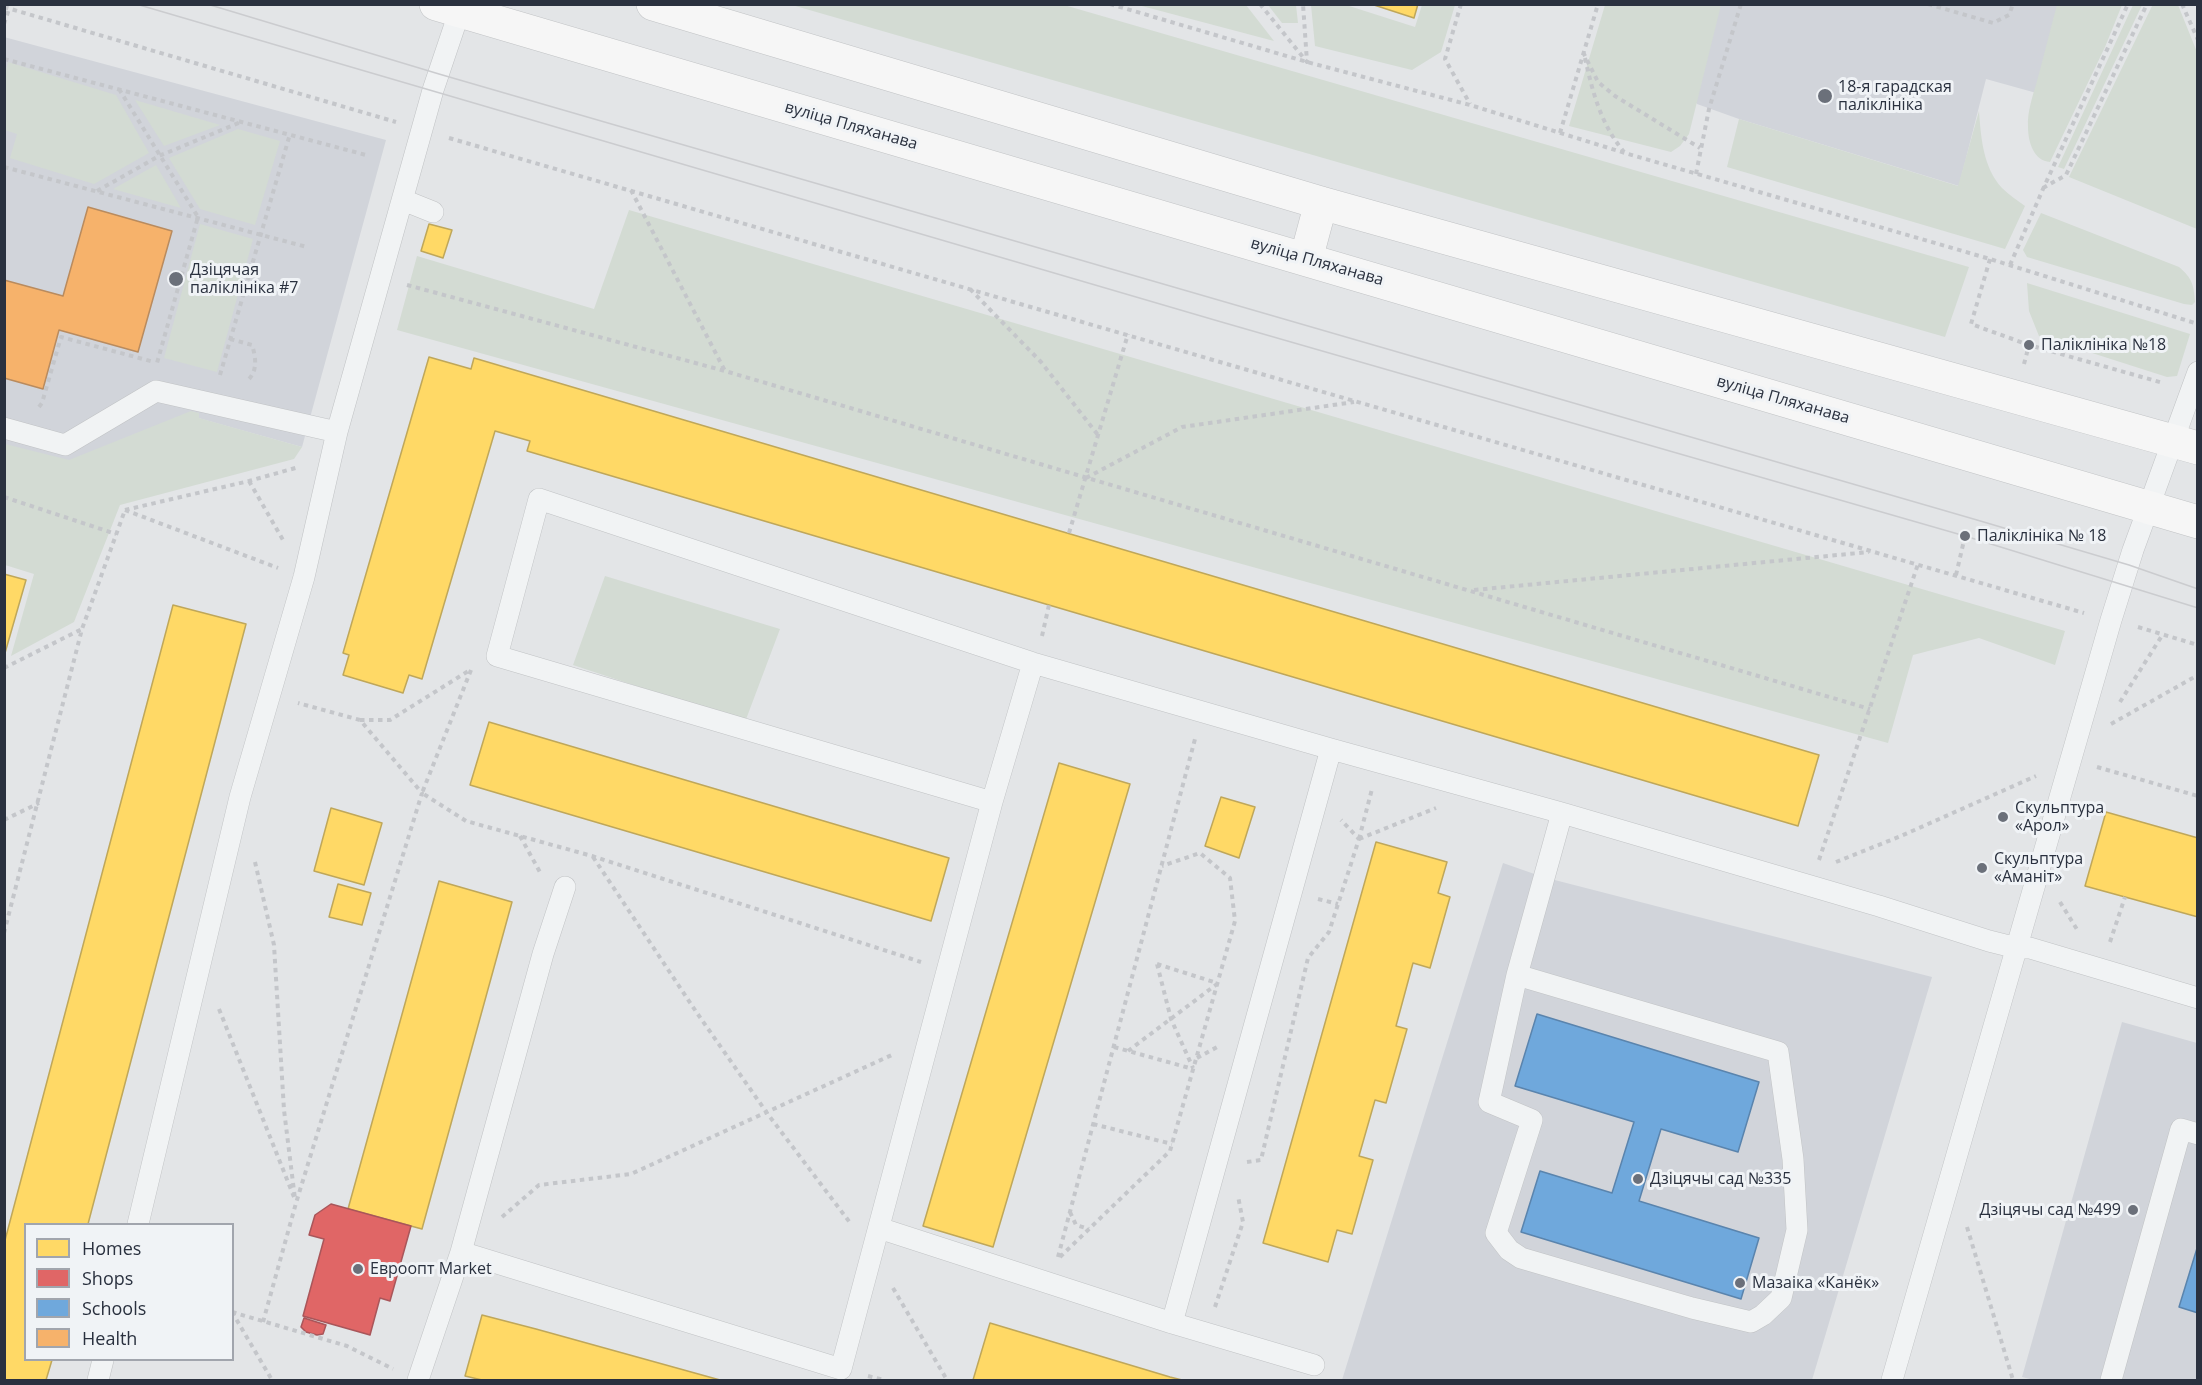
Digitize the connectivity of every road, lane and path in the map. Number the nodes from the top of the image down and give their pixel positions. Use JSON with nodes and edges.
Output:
{"nodes":[{"id":1,"x":653,"y":4,"type":"edge"},
{"id":2,"x":1110,"y":4,"type":"edge"},
{"id":3,"x":1260,"y":4,"type":"edge"},
{"id":4,"x":1303,"y":4,"type":"edge"},
{"id":5,"x":1461,"y":4,"type":"edge"},
{"id":6,"x":1598,"y":4,"type":"edge"},
{"id":7,"x":1741,"y":4,"type":"edge"},
{"id":8,"x":1928,"y":4,"type":"edge"},
{"id":9,"x":2013,"y":4,"type":"edge"},
{"id":10,"x":2128,"y":4,"type":"edge"},
{"id":11,"x":2147,"y":4,"type":"edge"},
{"id":12,"x":2182,"y":4,"type":"edge"},
{"id":13,"x":453,"y":7,"type":"edge"},
{"id":14,"x":7,"y":8,"type":"edge"},
{"id":15,"x":4,"y":24,"type":"edge"},
{"id":16,"x":2198,"y":40,"type":"edge"},
{"id":17,"x":1583,"y":52,"type":"junction"},
{"id":18,"x":4,"y":59,"type":"edge"},
{"id":19,"x":1307,"y":62,"type":"junction"},
{"id":20,"x":118,"y":88,"type":"junction"},
{"id":21,"x":1470,"y":105,"type":"junction"},
{"id":22,"x":242,"y":121,"type":"junction"},
{"id":23,"x":422,"y":129,"type":"junction"},
{"id":24,"x":1560,"y":133,"type":"junction"},
{"id":25,"x":290,"y":134,"type":"junction"},
{"id":26,"x":1700,"y":149,"type":"junction"},
{"id":27,"x":1624,"y":153,"type":"junction"},
{"id":28,"x":366,"y":155,"type":"dead end"},
{"id":29,"x":159,"y":156,"type":"junction"},
{"id":30,"x":4,"y":167,"type":"edge"},
{"id":31,"x":1696,"y":174,"type":"junction"},
{"id":32,"x":630,"y":189,"type":"junction"},
{"id":33,"x":2043,"y":189,"type":"junction"},
{"id":34,"x":95,"y":191,"type":"junction"},
{"id":35,"x":403,"y":200,"type":"junction"},
{"id":36,"x":1321,"y":202,"type":"junction"},
{"id":37,"x":433,"y":212,"type":"dead end"},
{"id":38,"x":198,"y":217,"type":"junction"},
{"id":39,"x":261,"y":235,"type":"junction"},
{"id":40,"x":306,"y":247,"type":"dead end"},
{"id":41,"x":1306,"y":259,"type":"junction"},
{"id":42,"x":1990,"y":259,"type":"junction"},
{"id":43,"x":2010,"y":265,"type":"junction"},
{"id":44,"x":381,"y":277,"type":"junction"},
{"id":45,"x":970,"y":288,"type":"junction"},
{"id":46,"x":2198,"y":324,"type":"edge"},
{"id":47,"x":1128,"y":334,"type":"junction"},
{"id":48,"x":230,"y":339,"type":"junction"},
{"id":49,"x":725,"y":371,"type":"junction"},
{"id":50,"x":2198,"y":372,"type":"edge"},
{"id":51,"x":218,"y":381,"type":"dead end"},
{"id":52,"x":245,"y":383,"type":"dead end"},
{"id":53,"x":2164,"y":384,"type":"dead end"},
{"id":54,"x":1358,"y":402,"type":"junction"},
{"id":55,"x":34,"y":413,"type":"dead end"},
{"id":56,"x":4,"y":428,"type":"edge"},
{"id":57,"x":337,"y":432,"type":"junction"},
{"id":58,"x":1098,"y":435,"type":"junction"},
{"id":59,"x":2186,"y":444,"type":"edge"},
{"id":60,"x":331,"y":460,"type":"junction"},
{"id":61,"x":1086,"y":478,"type":"junction"},
{"id":62,"x":249,"y":481,"type":"junction"},
{"id":63,"x":4,"y":497,"type":"edge"},
{"id":64,"x":2150,"y":508,"type":"junction"},
{"id":65,"x":125,"y":510,"type":"junction"},
{"id":66,"x":2198,"y":522,"type":"edge"},
{"id":67,"x":1069,"y":533,"type":"dead end"},
{"id":68,"x":116,"y":534,"type":"junction"},
{"id":69,"x":1965,"y":536,"type":"dead end"},
{"id":70,"x":1873,"y":551,"type":"junction"},
{"id":71,"x":1918,"y":564,"type":"junction"},
{"id":72,"x":1956,"y":575,"type":"junction"},
{"id":73,"x":304,"y":577,"type":"junction"},
{"id":74,"x":1470,"y":591,"type":"junction"},
{"id":75,"x":2085,"y":613,"type":"junction"},
{"id":76,"x":2091,"y":614,"type":"dead end"},
{"id":77,"x":2082,"y":624,"type":"dead end"},
{"id":78,"x":2133,"y":626,"type":"dead end"},
{"id":79,"x":82,"y":629,"type":"junction"},
{"id":80,"x":2163,"y":634,"type":"junction"},
{"id":81,"x":2198,"y":645,"type":"edge"},
{"id":82,"x":497,"y":656,"type":"junction"},
{"id":83,"x":1033,"y":663,"type":"junction"},
{"id":84,"x":4,"y":668,"type":"edge"},
{"id":85,"x":471,"y":669,"type":"junction"},
{"id":86,"x":2198,"y":675,"type":"edge"},
{"id":87,"x":309,"y":706,"type":"dead end"},
{"id":88,"x":1870,"y":709,"type":"junction"},
{"id":89,"x":2114,"y":710,"type":"dead end"},
{"id":90,"x":1202,"y":712,"type":"junction"},
{"id":91,"x":360,"y":720,"type":"junction"},
{"id":92,"x":2108,"y":720,"type":"dead end"},
{"id":93,"x":1331,"y":749,"type":"junction"},
{"id":94,"x":1382,"y":763,"type":"junction"},
{"id":95,"x":2087,"y":764,"type":"dead end"},
{"id":96,"x":2040,"y":774,"type":"dead end"},
{"id":97,"x":422,"y":793,"type":"junction"},
{"id":98,"x":1318,"y":796,"type":"junction"},
{"id":99,"x":2198,"y":796,"type":"edge"},
{"id":100,"x":39,"y":802,"type":"junction"},
{"id":101,"x":992,"y":802,"type":"junction"},
{"id":102,"x":1440,"y":807,"type":"dead end"},
{"id":103,"x":1562,"y":813,"type":"junction"},
{"id":104,"x":4,"y":820,"type":"edge"},
{"id":105,"x":1359,"y":839,"type":"junction"},
{"id":106,"x":253,"y":854,"type":"dead end"},
{"id":107,"x":592,"y":856,"type":"junction"},
{"id":108,"x":1161,"y":866,"type":"junction"},
{"id":109,"x":1813,"y":878,"type":"junction"},
{"id":110,"x":565,"y":887,"type":"dead end"},
{"id":111,"x":2125,"y":897,"type":"dead end"},
{"id":112,"x":4,"y":933,"type":"edge"},
{"id":113,"x":2017,"y":948,"type":"junction"},
{"id":114,"x":2107,"y":951,"type":"dead end"},
{"id":115,"x":200,"y":961,"type":"junction"},
{"id":116,"x":948,"y":970,"type":"junction"},
{"id":117,"x":1517,"y":975,"type":"junction"},
{"id":118,"x":1218,"y":983,"type":"junction"},
{"id":119,"x":2198,"y":998,"type":"edge"},
{"id":120,"x":1171,"y":1019,"type":"junction"},
{"id":121,"x":1113,"y":1047,"type":"junction"},
{"id":122,"x":1128,"y":1051,"type":"junction"},
{"id":123,"x":895,"y":1053,"type":"dead end"},
{"id":124,"x":1194,"y":1069,"type":"junction"},
{"id":125,"x":767,"y":1113,"type":"junction"},
{"id":126,"x":1093,"y":1124,"type":"junction"},
{"id":127,"x":2198,"y":1134,"type":"edge"},
{"id":128,"x":1172,"y":1144,"type":"junction"},
{"id":129,"x":1246,"y":1162,"type":"dead end"},
{"id":130,"x":1238,"y":1193,"type":"dead end"},
{"id":131,"x":296,"y":1203,"type":"junction"},
{"id":132,"x":1070,"y":1212,"type":"junction"},
{"id":133,"x":138,"y":1223,"type":"edge"},
{"id":134,"x":1967,"y":1226,"type":"dead end"},
{"id":135,"x":879,"y":1227,"type":"junction"},
{"id":136,"x":1089,"y":1229,"type":"junction"},
{"id":137,"x":461,"y":1252,"type":"junction"},
{"id":138,"x":872,"y":1253,"type":"junction"},
{"id":139,"x":234,"y":1313,"type":"edge"},
{"id":140,"x":234,"y":1315,"type":"edge"},
{"id":141,"x":263,"y":1322,"type":"junction"},
{"id":142,"x":1172,"y":1323,"type":"junction"},
{"id":143,"x":1207,"y":1334,"type":"junction"},
{"id":144,"x":103,"y":1361,"type":"edge"},
{"id":145,"x":1314,"y":1365,"type":"dead end"},
{"id":146,"x":396,"y":1371,"type":"dead end"},
{"id":147,"x":98,"y":1380,"type":"edge"},
{"id":148,"x":272,"y":1380,"type":"edge"},
{"id":149,"x":418,"y":1380,"type":"edge"},
{"id":150,"x":947,"y":1380,"type":"edge"},
{"id":151,"x":1892,"y":1380,"type":"edge"},
{"id":152,"x":2013,"y":1380,"type":"edge"},
{"id":153,"x":2111,"y":1380,"type":"edge"}],
"edges":[{"from":1,"to":36,"type":"main road"},
{"from":2,"to":19,"type":"path"},
{"from":3,"to":19,"type":"path"},
{"from":4,"to":19,"type":"path"},
{"from":5,"to":21,"type":"path"},
{"from":6,"to":17,"type":"path"},
{"from":7,"to":26,"type":"path"},
{"from":8,"to":9,"type":"path"},
{"from":10,"to":33,"type":"path"},
{"from":11,"to":33,"type":"path"},
{"from":12,"to":16,"type":"path"},
{"from":13,"to":23,"type":"lane"},
{"from":13,"to":41,"type":"main road","name":"вуліца Пляханава"},
{"from":14,"to":15,"type":"path"},
{"from":14,"to":23,"type":"path"},
{"from":17,"to":24,"type":"path"},
{"from":17,"to":26,"type":"path"},
{"from":17,"to":27,"type":"path"},
{"from":18,"to":20,"type":"path"},
{"from":19,"to":21,"type":"path"},
{"from":20,"to":22,"type":"path"},
{"from":20,"to":29,"type":"path"},
{"from":21,"to":24,"type":"path"},
{"from":22,"to":25,"type":"path"},
{"from":22,"to":29,"type":"path"},
{"from":23,"to":32,"type":"path"},
{"from":23,"to":35,"type":"lane"},
{"from":24,"to":27,"type":"path"},
{"from":25,"to":28,"type":"path"},
{"from":25,"to":39,"type":"path"},
{"from":26,"to":31,"type":"path"},
{"from":27,"to":31,"type":"path"},
{"from":29,"to":34,"type":"path"},
{"from":29,"to":38,"type":"path"},
{"from":30,"to":34,"type":"path"},
{"from":31,"to":42,"type":"path"},
{"from":32,"to":45,"type":"path"},
{"from":32,"to":49,"type":"path"},
{"from":33,"to":43,"type":"path"},
{"from":34,"to":38,"type":"path"},
{"from":35,"to":37,"type":"lane"},
{"from":35,"to":44,"type":"lane"},
{"from":36,"to":41,"type":"main road"},
{"from":36,"to":59,"type":"main road"},
{"from":38,"to":39,"type":"path"},
{"from":38,"to":55,"type":"path"},
{"from":39,"to":40,"type":"path"},
{"from":39,"to":48,"type":"path"},
{"from":41,"to":64,"type":"main road","name":"вуліца Пляханава"},
{"from":42,"to":43,"type":"path"},
{"from":42,"to":53,"type":"path"},
{"from":43,"to":46,"type":"path"},
{"from":44,"to":49,"type":"path"},
{"from":44,"to":57,"type":"lane"},
{"from":45,"to":47,"type":"path"},
{"from":45,"to":58,"type":"path"},
{"from":47,"to":54,"type":"path"},
{"from":47,"to":58,"type":"path"},
{"from":48,"to":51,"type":"path"},
{"from":48,"to":52,"type":"path"},
{"from":49,"to":61,"type":"path"},
{"from":50,"to":59,"type":"lane"},
{"from":54,"to":61,"type":"path"},
{"from":54,"to":70,"type":"path"},
{"from":56,"to":57,"type":"lane"},
{"from":57,"to":60,"type":"lane"},
{"from":58,"to":61,"type":"path"},
{"from":59,"to":64,"type":"lane"},
{"from":60,"to":62,"type":"path"},
{"from":60,"to":73,"type":"lane"},
{"from":61,"to":67,"type":"path"},
{"from":61,"to":74,"type":"path"},
{"from":62,"to":65,"type":"path"},
{"from":62,"to":73,"type":"path"},
{"from":63,"to":68,"type":"path"},
{"from":64,"to":66,"type":"main road","name":"вуліца Пляханава"},
{"from":64,"to":113,"type":"lane"},
{"from":65,"to":68,"type":"path"},
{"from":65,"to":73,"type":"path"},
{"from":68,"to":79,"type":"path"},
{"from":69,"to":72,"type":"path"},
{"from":70,"to":71,"type":"path"},
{"from":70,"to":74,"type":"path"},
{"from":71,"to":72,"type":"path"},
{"from":71,"to":88,"type":"path"},
{"from":72,"to":75,"type":"path"},
{"from":73,"to":115,"type":"lane"},
{"from":74,"to":88,"type":"path"},
{"from":75,"to":76,"type":"path"},
{"from":75,"to":77,"type":"path"},
{"from":78,"to":80,"type":"path"},
{"from":79,"to":84,"type":"path"},
{"from":79,"to":100,"type":"path"},
{"from":80,"to":81,"type":"path"},
{"from":80,"to":89,"type":"path"},
{"from":82,"to":83,"type":"lane"},
{"from":82,"to":85,"type":"path"},
{"from":82,"to":101,"type":"lane"},
{"from":83,"to":90,"type":"lane"},
{"from":83,"to":101,"type":"lane"},
{"from":85,"to":91,"type":"path"},
{"from":85,"to":97,"type":"path"},
{"from":86,"to":92,"type":"path"},
{"from":87,"to":91,"type":"path"},
{"from":88,"to":109,"type":"path"},
{"from":90,"to":93,"type":"lane"},
{"from":90,"to":108,"type":"path"},
{"from":91,"to":97,"type":"path"},
{"from":93,"to":94,"type":"lane"},
{"from":93,"to":98,"type":"lane"},
{"from":94,"to":103,"type":"lane"},
{"from":94,"to":105,"type":"path"},
{"from":95,"to":99,"type":"path"},
{"from":96,"to":109,"type":"path"},
{"from":97,"to":107,"type":"path"},
{"from":97,"to":131,"type":"path"},
{"from":98,"to":105,"type":"path"},
{"from":98,"to":142,"type":"lane"},
{"from":100,"to":104,"type":"path"},
{"from":100,"to":112,"type":"path"},
{"from":101,"to":116,"type":"lane"},
{"from":102,"to":105,"type":"path"},
{"from":103,"to":109,"type":"lane"},
{"from":103,"to":117,"type":"lane"},
{"from":105,"to":129,"type":"path"},
{"from":106,"to":131,"type":"path"},
{"from":107,"to":116,"type":"path"},
{"from":107,"to":125,"type":"path"},
{"from":108,"to":118,"type":"path"},
{"from":108,"to":121,"type":"path"},
{"from":109,"to":113,"type":"lane"},
{"from":110,"to":137,"type":"lane"},
{"from":111,"to":114,"type":"path"},
{"from":113,"to":119,"type":"lane"},
{"from":113,"to":151,"type":"lane"},
{"from":115,"to":131,"type":"path"},
{"from":115,"to":133,"type":"lane"},
{"from":116,"to":135,"type":"lane"},
{"from":117,"to":117,"type":"lane"},
{"from":118,"to":120,"type":"path"},
{"from":118,"to":120,"type":"path"},
{"from":118,"to":124,"type":"path"},
{"from":120,"to":122,"type":"path"},
{"from":120,"to":124,"type":"path"},
{"from":121,"to":122,"type":"path"},
{"from":121,"to":126,"type":"path"},
{"from":122,"to":124,"type":"path"},
{"from":123,"to":125,"type":"path"},
{"from":124,"to":128,"type":"path"},
{"from":125,"to":137,"type":"path"},
{"from":125,"to":138,"type":"path"},
{"from":126,"to":128,"type":"path"},
{"from":126,"to":132,"type":"path"},
{"from":127,"to":153,"type":"lane"},
{"from":128,"to":136,"type":"path"},
{"from":130,"to":143,"type":"path"},
{"from":131,"to":141,"type":"path"},
{"from":132,"to":136,"type":"path"},
{"from":132,"to":136,"type":"path"},
{"from":134,"to":152,"type":"path"},
{"from":135,"to":138,"type":"lane"},
{"from":135,"to":142,"type":"lane"},
{"from":137,"to":138,"type":"lane"},
{"from":137,"to":149,"type":"lane"},
{"from":138,"to":150,"type":"path"},
{"from":139,"to":141,"type":"path"},
{"from":140,"to":148,"type":"path"},
{"from":141,"to":146,"type":"path"},
{"from":142,"to":143,"type":"lane"},
{"from":143,"to":145,"type":"lane"},
{"from":144,"to":147,"type":"lane"}]}
